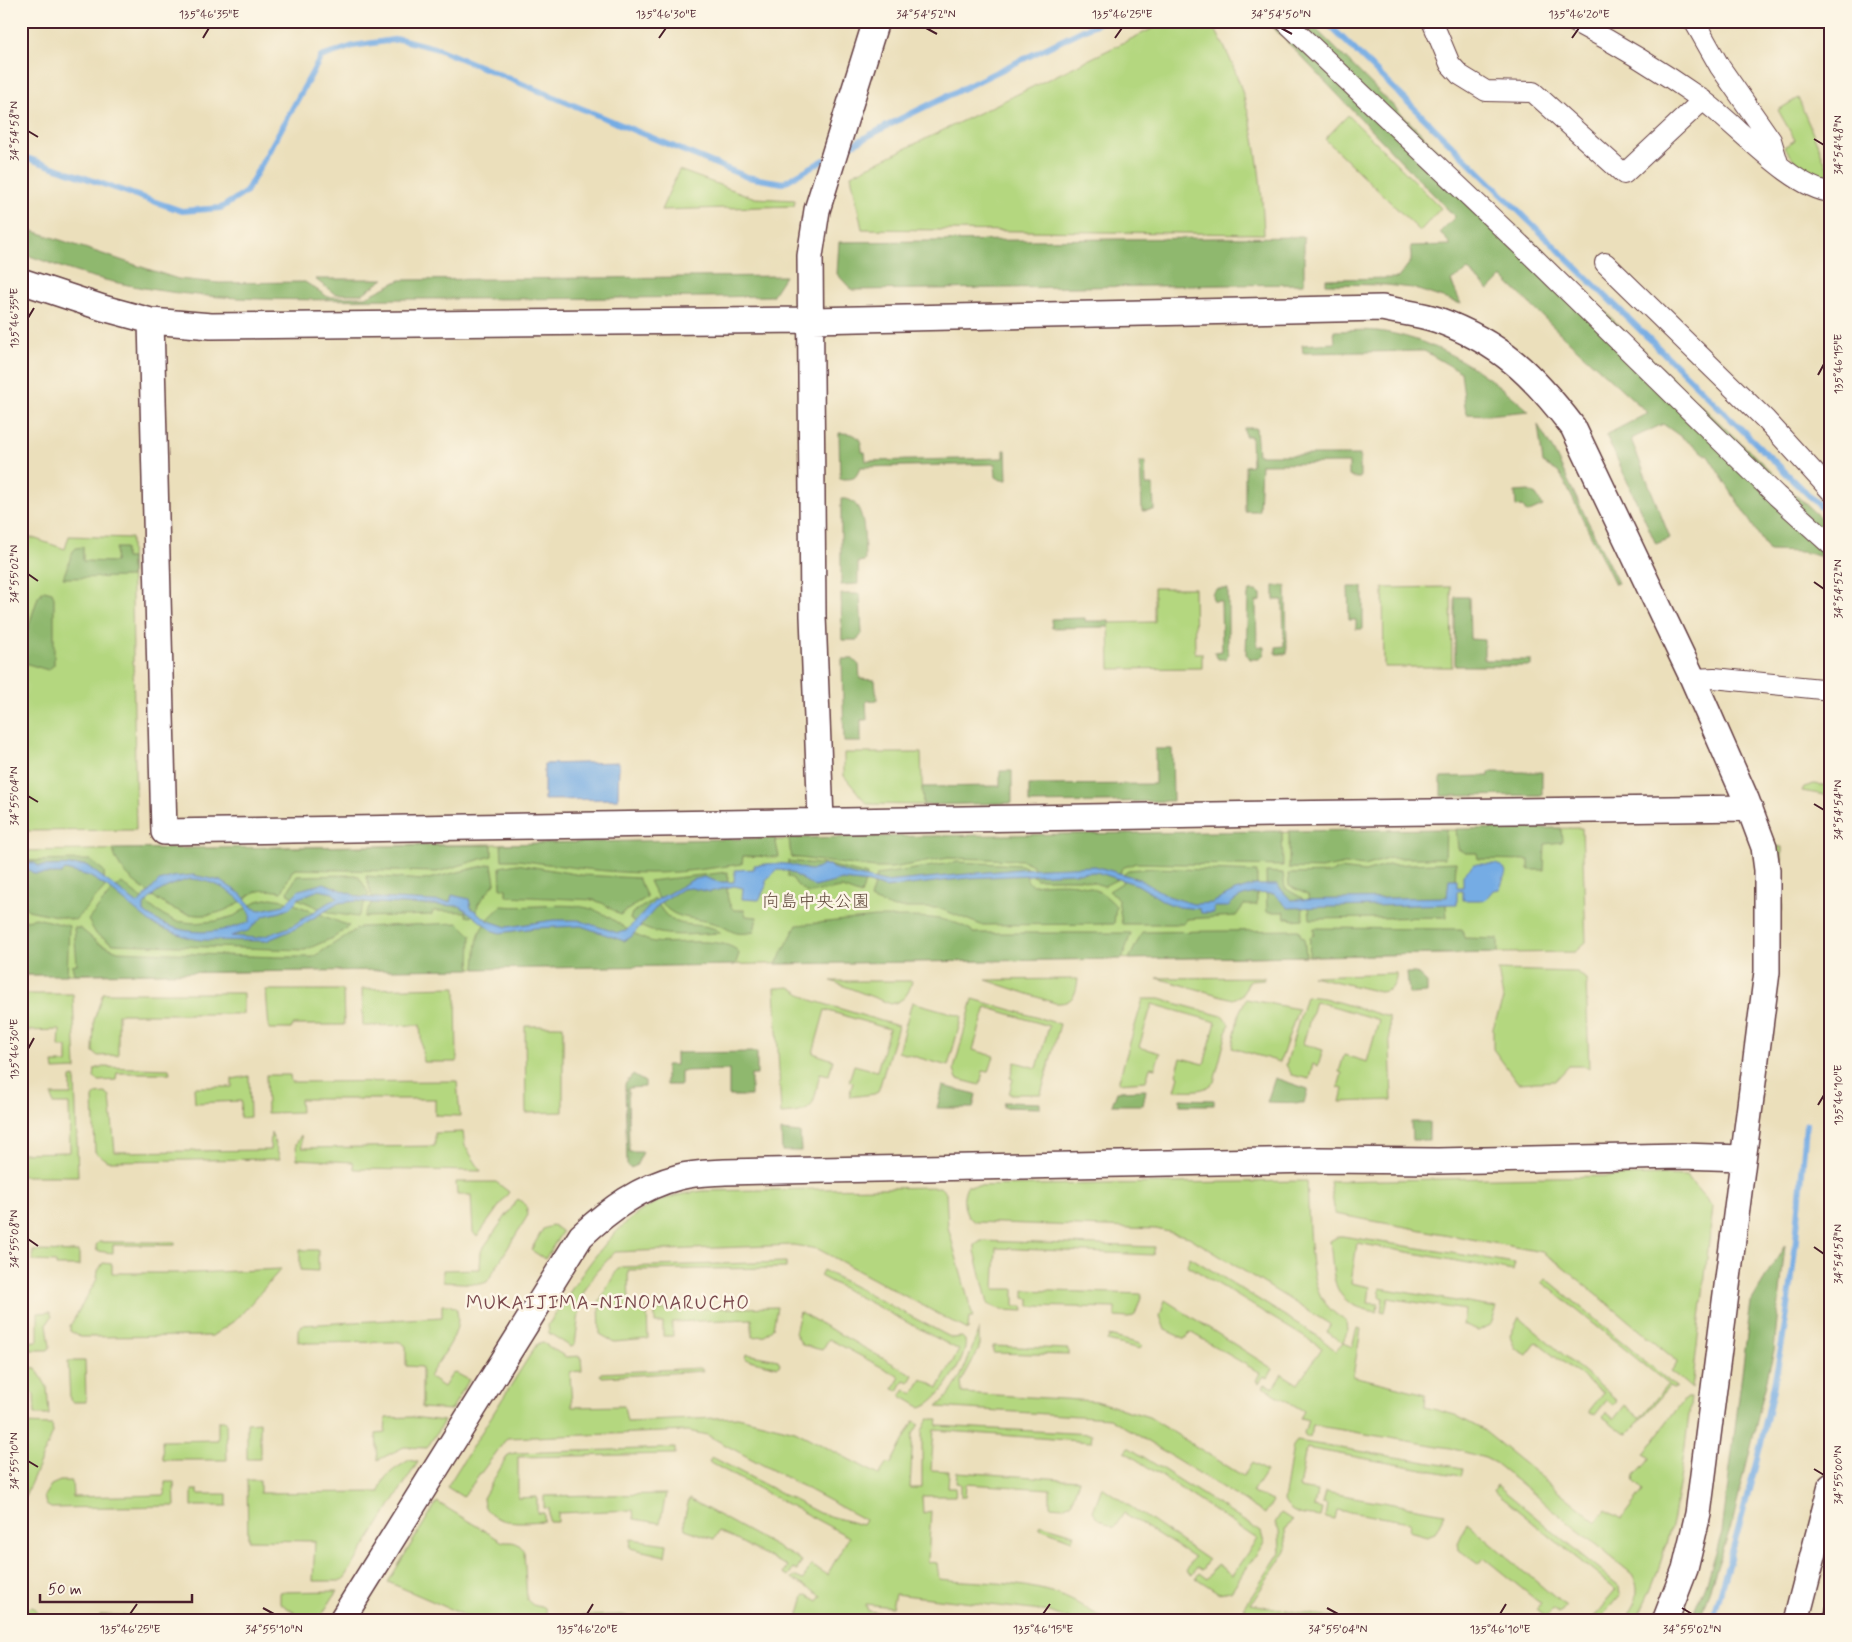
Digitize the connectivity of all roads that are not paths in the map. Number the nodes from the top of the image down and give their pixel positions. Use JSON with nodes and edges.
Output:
{"nodes":[{"id":1,"x":876,"y":21,"type":"edge"},
{"id":2,"x":1286,"y":21,"type":"edge"},
{"id":3,"x":1432,"y":21,"type":"edge"},
{"id":4,"x":1573,"y":21,"type":"edge"},
{"id":5,"x":1694,"y":21,"type":"edge"},
{"id":6,"x":1703,"y":100,"type":"junction"},
{"id":7,"x":1778,"y":163,"type":"junction"},
{"id":8,"x":1831,"y":192,"type":"edge"},
{"id":9,"x":1604,"y":263,"type":"dead end"},
{"id":10,"x":21,"y":281,"type":"edge"},
{"id":11,"x":812,"y":320,"type":"junction"},
{"id":12,"x":151,"y":321,"type":"junction"},
{"id":13,"x":1831,"y":491,"type":"edge"},
{"id":14,"x":1831,"y":545,"type":"edge"},
{"id":15,"x":1693,"y":679,"type":"junction"},
{"id":16,"x":1831,"y":690,"type":"edge"},
{"id":17,"x":1750,"y":808,"type":"junction"},
{"id":18,"x":821,"y":820,"type":"junction"},
{"id":19,"x":1742,"y":1158,"type":"junction"},
{"id":20,"x":1831,"y":1486,"type":"edge"},
{"id":21,"x":341,"y":1621,"type":"edge"},
{"id":22,"x":1664,"y":1621,"type":"edge"},
{"id":23,"x":1796,"y":1621,"type":"edge"}],
"edges":[{"from":1,"to":11,"type":"street"},
{"from":2,"to":14,"type":"street"},
{"from":3,"to":6,"type":"street"},
{"from":4,"to":6,"type":"street"},
{"from":5,"to":7,"type":"street"},
{"from":6,"to":7,"type":"street"},
{"from":7,"to":8,"type":"street"},
{"from":9,"to":13,"type":"street"},
{"from":10,"to":12,"type":"street"},
{"from":11,"to":12,"type":"street"},
{"from":11,"to":15,"type":"street"},
{"from":11,"to":18,"type":"street"},
{"from":12,"to":18,"type":"street"},
{"from":15,"to":16,"type":"street"},
{"from":15,"to":17,"type":"street"},
{"from":17,"to":18,"type":"street"},
{"from":17,"to":19,"type":"street"},
{"from":19,"to":21,"type":"street"},
{"from":19,"to":22,"type":"street"},
{"from":20,"to":23,"type":"street"}]}
